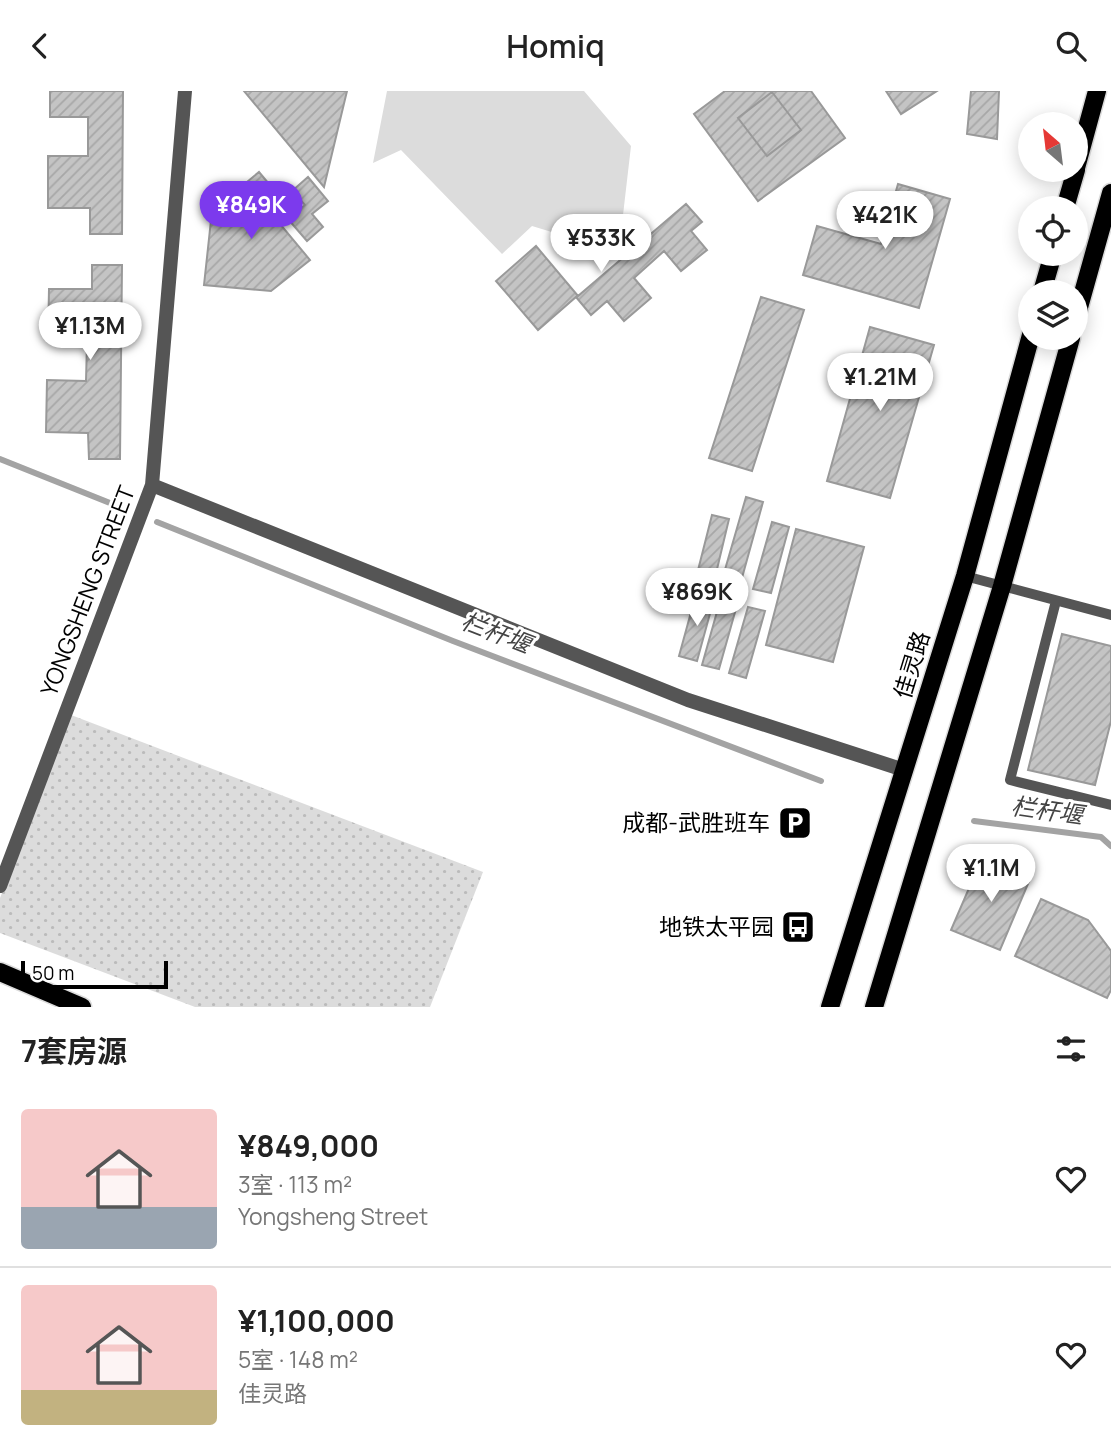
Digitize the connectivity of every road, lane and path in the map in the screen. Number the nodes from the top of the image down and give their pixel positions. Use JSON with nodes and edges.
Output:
{"nodes":[{"id":1,"x":185,"y":91,"type":"edge"},
{"id":2,"x":1097,"y":91,"type":"edge"},
{"id":3,"x":1088,"y":124,"type":"edge"},
{"id":4,"x":1111,"y":193,"type":"edge"},
{"id":5,"x":1087,"y":280,"type":"edge"},
{"id":6,"x":1027,"y":350,"type":"edge"},
{"id":7,"x":1068,"y":350,"type":"edge"},
{"id":8,"x":152,"y":485,"type":"junction"},
{"id":9,"x":965,"y":576,"type":"junction"},
{"id":10,"x":1002,"y":586,"type":"junction"},
{"id":11,"x":1056,"y":601,"type":"junction"},
{"id":12,"x":1111,"y":615,"type":"edge"},
{"id":13,"x":904,"y":770,"type":"junction"},
{"id":14,"x":1111,"y":805,"type":"edge"},
{"id":15,"x":0,"y":886,"type":"edge"},
{"id":16,"x":0,"y":972,"type":"edge"},
{"id":17,"x":82,"y":1007,"type":"edge"},
{"id":18,"x":830,"y":1007,"type":"edge"},
{"id":19,"x":874,"y":1007,"type":"edge"}],
"edges":[{"from":1,"to":8,"type":"street","name":"YONGSHENG STREET"},
{"from":2,"to":3,"type":"main road"},
{"from":4,"to":5,"type":"main road"},
{"from":6,"to":9,"type":"main road","name":"佳灵路"},
{"from":7,"to":10,"type":"main road"},
{"from":8,"to":13,"type":"street"},
{"from":8,"to":15,"type":"street","name":"YONGSHENG STREET"},
{"from":9,"to":10,"type":"lane"},
{"from":9,"to":13,"type":"main road","name":"佳灵路"},
{"from":10,"to":11,"type":"lane"},
{"from":10,"to":19,"type":"main road"},
{"from":11,"to":12,"type":"lane"},
{"from":11,"to":14,"type":"lane"},
{"from":13,"to":18,"type":"main road","name":"佳灵路"},
{"from":16,"to":17,"type":"main road"}]}
